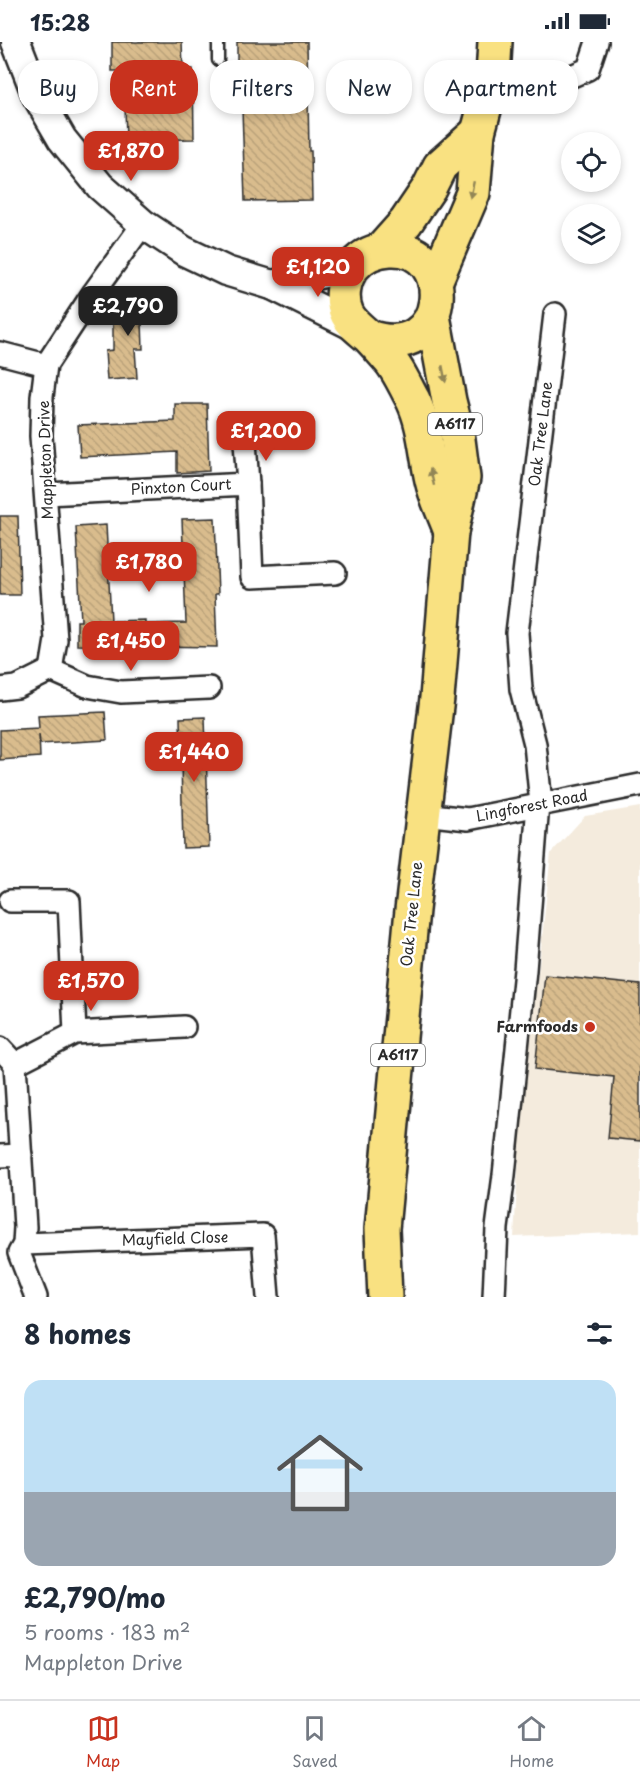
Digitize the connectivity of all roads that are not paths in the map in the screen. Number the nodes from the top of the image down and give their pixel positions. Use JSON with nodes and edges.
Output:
{"nodes":[{"id":1,"x":16,"y":42,"type":"edge"},
{"id":2,"x":218,"y":42,"type":"edge"},
{"id":3,"x":495,"y":42,"type":"edge"},
{"id":4,"x":597,"y":42,"type":"edge"},
{"id":5,"x":218,"y":60,"type":"dead end"},
{"id":6,"x":494,"y":60,"type":"edge"},
{"id":7,"x":578,"y":73,"type":"edge"},
{"id":8,"x":483,"y":114,"type":"edge"},
{"id":9,"x":478,"y":132,"type":"junction"},
{"id":10,"x":143,"y":224,"type":"junction"},
{"id":11,"x":381,"y":250,"type":"junction"},
{"id":12,"x":354,"y":266,"type":"junction"},
{"id":13,"x":435,"y":282,"type":"junction"},
{"id":14,"x":272,"y":285,"type":"junction"},
{"id":15,"x":555,"y":314,"type":"dead end"},
{"id":16,"x":433,"y":316,"type":"junction"},
{"id":17,"x":362,"y":332,"type":"junction"},
{"id":18,"x":0,"y":353,"type":"edge"},
{"id":19,"x":46,"y":365,"type":"junction"},
{"id":20,"x":245,"y":442,"type":"dead end"},
{"id":21,"x":248,"y":484,"type":"junction"},
{"id":22,"x":46,"y":494,"type":"junction"},
{"id":23,"x":451,"y":532,"type":"junction"},
{"id":24,"x":335,"y":573,"type":"dead end"},
{"id":25,"x":51,"y":670,"type":"junction"},
{"id":26,"x":209,"y":688,"type":"dead end"},
{"id":27,"x":0,"y":689,"type":"edge"},
{"id":28,"x":640,"y":785,"type":"edge"},
{"id":29,"x":539,"y":804,"type":"junction"},
{"id":30,"x":423,"y":813,"type":"junction"},
{"id":31,"x":10,"y":901,"type":"dead end"},
{"id":32,"x":184,"y":1028,"type":"dead end"},
{"id":33,"x":75,"y":1033,"type":"junction"},
{"id":34,"x":0,"y":1048,"type":"edge"},
{"id":35,"x":15,"y":1064,"type":"junction"},
{"id":36,"x":21,"y":1155,"type":"junction"},
{"id":37,"x":0,"y":1156,"type":"edge"},
{"id":38,"x":24,"y":1244,"type":"junction"},
{"id":39,"x":36,"y":1297,"type":"edge"},
{"id":40,"x":268,"y":1297,"type":"edge"},
{"id":41,"x":385,"y":1297,"type":"edge"},
{"id":42,"x":494,"y":1297,"type":"edge"}],
"edges":[{"from":1,"to":10,"type":"street"},
{"from":2,"to":5,"type":"lane"},
{"from":3,"to":6,"type":"main road","name":"Oak Tree Lane","number":"A6117"},
{"from":4,"to":7,"type":"street"},
{"from":8,"to":9,"type":"main road","name":"Oak Tree Lane","number":"A6117"},
{"from":9,"to":11,"type":"main road"},
{"from":9,"to":13,"type":"main road","name":"Oak Tree Lane","number":"A6117","one_way":true},
{"from":10,"to":14,"type":"street"},
{"from":10,"to":19,"type":"street","name":"Mappleton Drive"},
{"from":11,"to":12,"type":"main road"},
{"from":11,"to":13,"type":"main road"},
{"from":12,"to":14,"type":"street"},
{"from":12,"to":17,"type":"main road","name":"Oak Tree Lane","number":"A6117"},
{"from":13,"to":16,"type":"main road","name":"Oak Tree Lane","number":"A6117"},
{"from":14,"to":17,"type":"street"},
{"from":15,"to":29,"type":"street","name":"Oak Tree Lane"},
{"from":16,"to":17,"type":"main road"},
{"from":16,"to":23,"type":"main road","name":"Oak Tree Lane","number":"A6117","one_way":true},
{"from":23,"to":17,"type":"main road","name":"Oak Tree Lane","number":"A6117","one_way":true},
{"from":18,"to":19,"type":"street"},
{"from":19,"to":22,"type":"street","name":"Mappleton Drive"},
{"from":20,"to":21,"type":"street"},
{"from":21,"to":22,"type":"street","name":"Pinxton Court"},
{"from":21,"to":24,"type":"street","name":"Pinxton Court"},
{"from":22,"to":25,"type":"street","name":"Mappleton Drive"},
{"from":23,"to":30,"type":"main road","name":"Oak Tree Lane","number":"A6117"},
{"from":25,"to":26,"type":"street"},
{"from":25,"to":27,"type":"street"},
{"from":28,"to":29,"type":"street","name":"Lingforest Road"},
{"from":29,"to":30,"type":"street","name":"Lingforest Road"},
{"from":29,"to":42,"type":"street","name":"Oak Tree Lane"},
{"from":30,"to":41,"type":"main road","name":"Oak Tree Lane","number":"A6117"},
{"from":31,"to":33,"type":"street"},
{"from":32,"to":33,"type":"street"},
{"from":33,"to":35,"type":"street"},
{"from":34,"to":35,"type":"street"},
{"from":35,"to":36,"type":"street"},
{"from":36,"to":37,"type":"street"},
{"from":36,"to":38,"type":"street"},
{"from":38,"to":39,"type":"street"},
{"from":38,"to":40,"type":"street","name":"Mayfield Close"}]}
